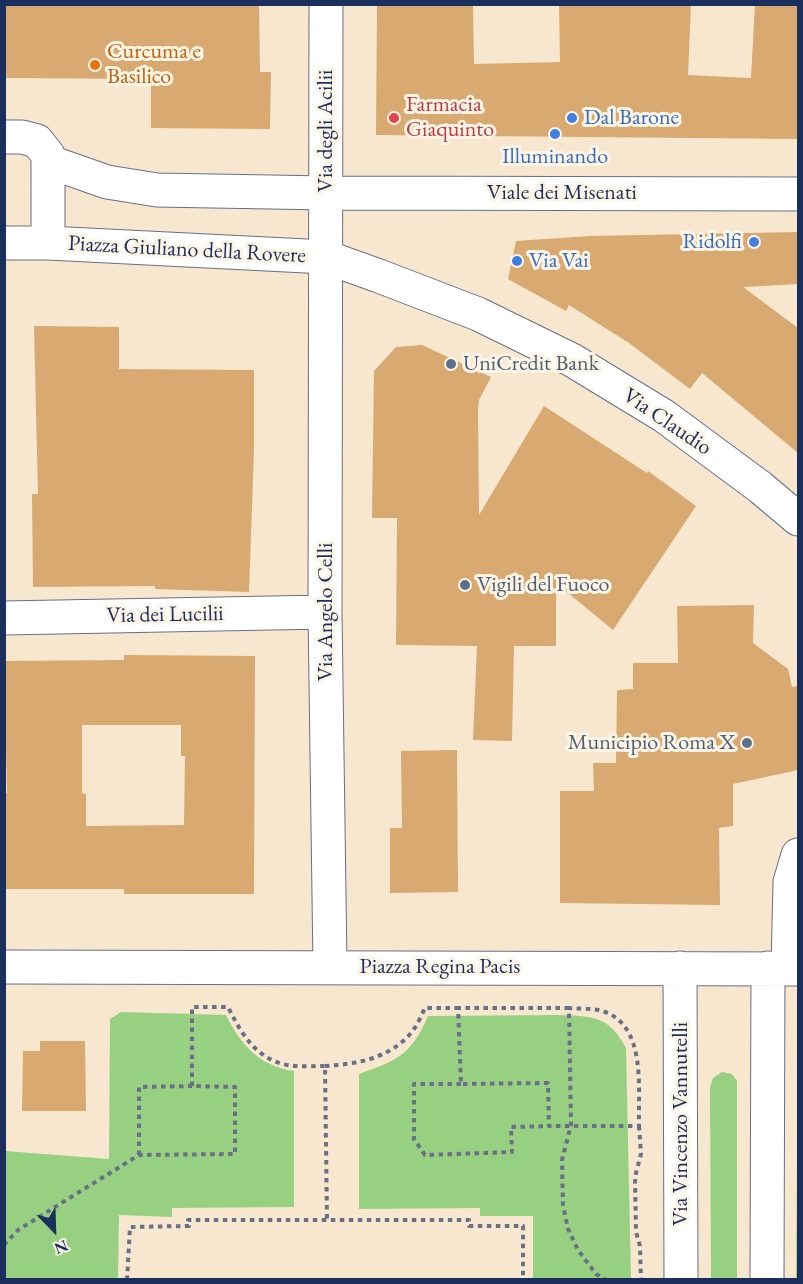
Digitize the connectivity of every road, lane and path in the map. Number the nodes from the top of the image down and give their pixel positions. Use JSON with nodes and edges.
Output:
{"nodes":[{"id":1,"x":326,"y":4,"type":"edge"},
{"id":2,"x":4,"y":137,"type":"edge"},
{"id":3,"x":50,"y":162,"type":"junction"},
{"id":4,"x":326,"y":193,"type":"junction"},
{"id":5,"x":798,"y":194,"type":"edge"},
{"id":6,"x":4,"y":243,"type":"edge"},
{"id":7,"x":48,"y":243,"type":"junction"},
{"id":8,"x":326,"y":257,"type":"junction"},
{"id":9,"x":798,"y":519,"type":"edge"},
{"id":10,"x":325,"y":612,"type":"junction"},
{"id":11,"x":4,"y":618,"type":"edge"},
{"id":12,"x":798,"y":855,"type":"edge"},
{"id":13,"x":330,"y":966,"type":"junction"},
{"id":14,"x":4,"y":967,"type":"edge"},
{"id":15,"x":680,"y":968,"type":"junction"},
{"id":16,"x":785,"y":968,"type":"edge"},
{"id":17,"x":458,"y":1008,"type":"junction"},
{"id":18,"x":569,"y":1008,"type":"junction"},
{"id":19,"x":325,"y":1066,"type":"junction"},
{"id":20,"x":460,"y":1084,"type":"junction"},
{"id":21,"x":192,"y":1086,"type":"junction"},
{"id":22,"x":572,"y":1125,"type":"junction"},
{"id":23,"x":549,"y":1126,"type":"junction"},
{"id":24,"x":639,"y":1126,"type":"junction"},
{"id":25,"x":139,"y":1155,"type":"junction"},
{"id":26,"x":327,"y":1220,"type":"junction"},
{"id":27,"x":4,"y":1245,"type":"edge"},
{"id":28,"x":127,"y":1280,"type":"edge"},
{"id":29,"x":523,"y":1280,"type":"edge"},
{"id":30,"x":606,"y":1280,"type":"edge"},
{"id":31,"x":640,"y":1280,"type":"edge"},
{"id":32,"x":681,"y":1280,"type":"edge"},
{"id":33,"x":767,"y":1280,"type":"edge"}],
"edges":[{"from":1,"to":4,"type":"street","name":"Via degli Acilii"},
{"from":2,"to":3,"type":"street"},
{"from":3,"to":4,"type":"street"},
{"from":3,"to":7,"type":"street","name":"Piazza Giuliano della Rovere"},
{"from":4,"to":5,"type":"street","name":"Viale dei Misenati"},
{"from":4,"to":8,"type":"street","name":"Via degli Acilii"},
{"from":6,"to":7,"type":"street","name":"Piazza Giuliano della Rovere"},
{"from":7,"to":8,"type":"street","name":"Piazza Giuliano della Rovere"},
{"from":8,"to":9,"type":"street","name":"Via Claudio"},
{"from":8,"to":10,"type":"street","name":"Via Angelo Celli"},
{"from":10,"to":11,"type":"street","name":"Via dei Lucilii"},
{"from":10,"to":13,"type":"street","name":"Via Angelo Celli"},
{"from":12,"to":16,"type":"street"},
{"from":13,"to":14,"type":"street","name":"Piazza Regina Pacis"},
{"from":13,"to":15,"type":"street","name":"Piazza Regina Pacis"},
{"from":15,"to":16,"type":"street","name":"Piazza Regina Pacis"},
{"from":15,"to":32,"type":"street","name":"Via Vincenzo Vannutelli"},
{"from":16,"to":33,"type":"street"},
{"from":17,"to":18,"type":"path"},
{"from":17,"to":19,"type":"path"},
{"from":17,"to":20,"type":"path"},
{"from":18,"to":22,"type":"path"},
{"from":18,"to":24,"type":"path"},
{"from":19,"to":21,"type":"path"},
{"from":19,"to":26,"type":"path"},
{"from":20,"to":23,"type":"path"},
{"from":20,"to":23,"type":"path"},
{"from":21,"to":25,"type":"path"},
{"from":21,"to":25,"type":"path"},
{"from":22,"to":23,"type":"path"},
{"from":22,"to":24,"type":"path"},
{"from":22,"to":30,"type":"path"},
{"from":24,"to":31,"type":"path"},
{"from":25,"to":27,"type":"path"},
{"from":26,"to":28,"type":"path"},
{"from":26,"to":29,"type":"path"}]}
